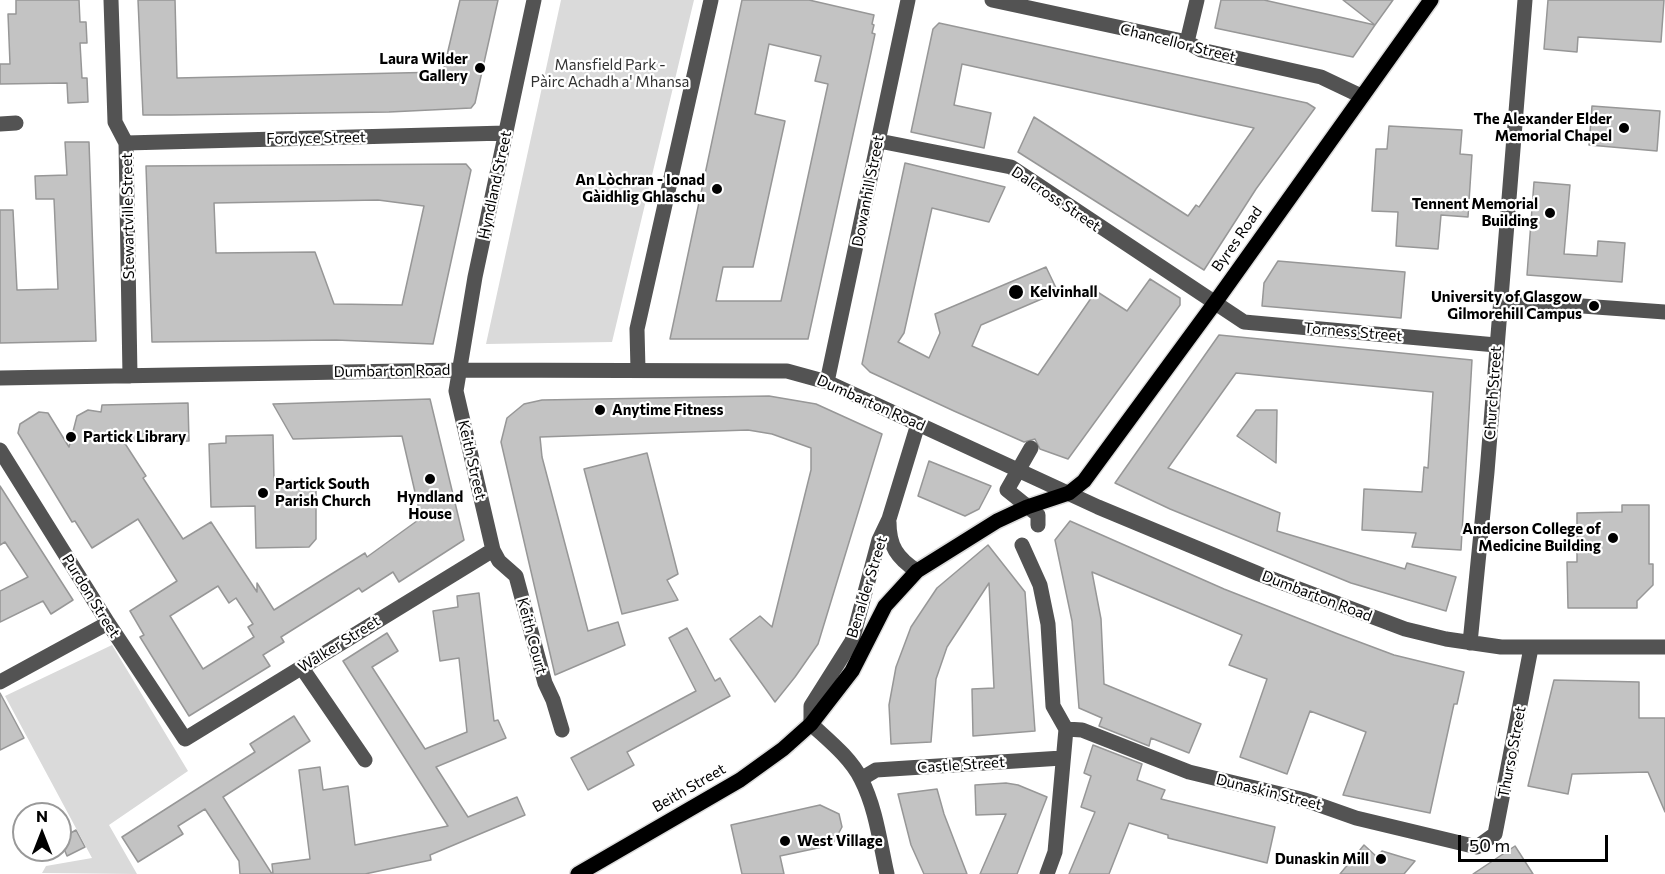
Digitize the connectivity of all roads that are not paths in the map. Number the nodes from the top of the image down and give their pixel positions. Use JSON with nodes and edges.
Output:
{"nodes":[{"id":1,"x":111,"y":0,"type":"edge"},
{"id":2,"x":534,"y":0,"type":"edge"},
{"id":3,"x":711,"y":0,"type":"edge"},
{"id":4,"x":908,"y":0,"type":"edge"},
{"id":5,"x":992,"y":0,"type":"edge"},
{"id":6,"x":1197,"y":0,"type":"edge"},
{"id":7,"x":1431,"y":0,"type":"edge"},
{"id":8,"x":1525,"y":0,"type":"edge"},
{"id":9,"x":1187,"y":42,"type":"junction"},
{"id":10,"x":1361,"y":96,"type":"junction"},
{"id":11,"x":506,"y":134,"type":"junction"},
{"id":12,"x":879,"y":141,"type":"junction"},
{"id":13,"x":126,"y":143,"type":"junction"},
{"id":14,"x":1500,"y":300,"type":"junction"},
{"id":15,"x":1214,"y":304,"type":"junction"},
{"id":16,"x":1665,"y":312,"type":"edge"},
{"id":17,"x":1497,"y":345,"type":"junction"},
{"id":18,"x":459,"y":370,"type":"junction"},
{"id":19,"x":638,"y":370,"type":"junction"},
{"id":20,"x":130,"y":376,"type":"junction"},
{"id":21,"x":0,"y":378,"type":"edge"},
{"id":22,"x":827,"y":382,"type":"junction"},
{"id":23,"x":918,"y":424,"type":"junction"},
{"id":24,"x":1030,"y":448,"type":"dead end"},
{"id":25,"x":0,"y":450,"type":"edge"},
{"id":26,"x":1019,"y":469,"type":"junction"},
{"id":27,"x":1069,"y":493,"type":"junction"},
{"id":28,"x":1027,"y":507,"type":"junction"},
{"id":29,"x":889,"y":519,"type":"junction"},
{"id":30,"x":1038,"y":525,"type":"dead end"},
{"id":31,"x":1022,"y":545,"type":"dead end"},
{"id":32,"x":493,"y":550,"type":"junction"},
{"id":33,"x":917,"y":572,"type":"junction"},
{"id":34,"x":108,"y":623,"type":"junction"},
{"id":35,"x":1470,"y":643,"type":"junction"},
{"id":36,"x":1665,"y":647,"type":"edge"},
{"id":37,"x":1531,"y":648,"type":"junction"},
{"id":38,"x":302,"y":668,"type":"junction"},
{"id":39,"x":0,"y":682,"type":"edge"},
{"id":40,"x":810,"y":724,"type":"junction"},
{"id":41,"x":1066,"y":729,"type":"junction"},
{"id":42,"x":562,"y":730,"type":"dead end"},
{"id":43,"x":185,"y":739,"type":"joint"},
{"id":44,"x":1062,"y":758,"type":"junction"},
{"id":45,"x":364,"y":760,"type":"dead end"},
{"id":46,"x":861,"y":779,"type":"junction"},
{"id":47,"x":1476,"y":847,"type":"joint"},
{"id":48,"x":578,"y":874,"type":"edge"},
{"id":49,"x":887,"y":874,"type":"edge"},
{"id":50,"x":1047,"y":874,"type":"edge"}],
"edges":[{"from":1,"to":13,"type":"street","name":"Stewartville Street"},
{"from":2,"to":11,"type":"street","name":"Hyndland Street"},
{"from":3,"to":19,"type":"street"},
{"from":4,"to":12,"type":"street","name":"Dowanhill Street"},
{"from":5,"to":9,"type":"street","name":"Chancellor Street"},
{"from":6,"to":9,"type":"street"},
{"from":7,"to":10,"type":"main road","name":"Byres Road"},
{"from":8,"to":14,"type":"street","name":"Church Street"},
{"from":9,"to":10,"type":"street","name":"Chancellor Street"},
{"from":10,"to":15,"type":"main road","name":"Byres Road"},
{"from":11,"to":13,"type":"street","name":"Fordyce Street"},
{"from":11,"to":18,"type":"street","name":"Hyndland Street"},
{"from":12,"to":15,"type":"street","name":"Dalcross Street"},
{"from":12,"to":22,"type":"street","name":"Dowanhill Street"},
{"from":13,"to":20,"type":"street","name":"Stewartville Street"},
{"from":14,"to":16,"type":"street"},
{"from":14,"to":17,"type":"street","name":"Church Street"},
{"from":15,"to":17,"type":"street","name":"Torness Street"},
{"from":15,"to":27,"type":"main road","name":"Byres Road"},
{"from":17,"to":35,"type":"street","name":"Church Street"},
{"from":18,"to":19,"type":"street","name":"Dumbarton Road"},
{"from":18,"to":20,"type":"street","name":"Dumbarton Road"},
{"from":18,"to":32,"type":"street","name":"Keith Street"},
{"from":19,"to":22,"type":"street","name":"Dumbarton Road"},
{"from":20,"to":21,"type":"street","name":"Dumbarton Road"},
{"from":22,"to":23,"type":"street","name":"Dumbarton Road"},
{"from":23,"to":26,"type":"street","name":"Dumbarton Road"},
{"from":23,"to":29,"type":"street","name":"Benalder Street"},
{"from":24,"to":26,"type":"street"},
{"from":25,"to":34,"type":"street","name":"Purdon Street"},
{"from":26,"to":27,"type":"street","name":"Dumbarton Road"},
{"from":26,"to":28,"type":"street"},
{"from":27,"to":28,"type":"main road","name":"Beith Street"},
{"from":27,"to":35,"type":"street","name":"Dumbarton Road"},
{"from":28,"to":30,"type":"street"},
{"from":28,"to":33,"type":"main road","name":"Beith Street"},
{"from":29,"to":33,"type":"street","name":"Benalder Street"},
{"from":29,"to":40,"type":"street","name":"Benalder Street"},
{"from":31,"to":41,"type":"street"},
{"from":32,"to":38,"type":"street","name":"Walker Street"},
{"from":32,"to":42,"type":"street","name":"Keith Court"},
{"from":33,"to":40,"type":"main road","name":"Beith Street"},
{"from":34,"to":39,"type":"street"},
{"from":34,"to":43,"type":"street","name":"Purdon Street"},
{"from":35,"to":37,"type":"street","name":"Dumbarton Road"},
{"from":36,"to":37,"type":"street","name":"Dumbarton Road"},
{"from":37,"to":47,"type":"street","name":"Thurso Street"},
{"from":38,"to":43,"type":"street","name":"Walker Street"},
{"from":38,"to":45,"type":"street"},
{"from":40,"to":46,"type":"street"},
{"from":40,"to":48,"type":"main road","name":"Beith Street"},
{"from":41,"to":44,"type":"street"},
{"from":41,"to":47,"type":"street","name":"Dunaskin Street"},
{"from":44,"to":46,"type":"street","name":"Castle Street"},
{"from":44,"to":50,"type":"street"},
{"from":46,"to":49,"type":"street"}]}
